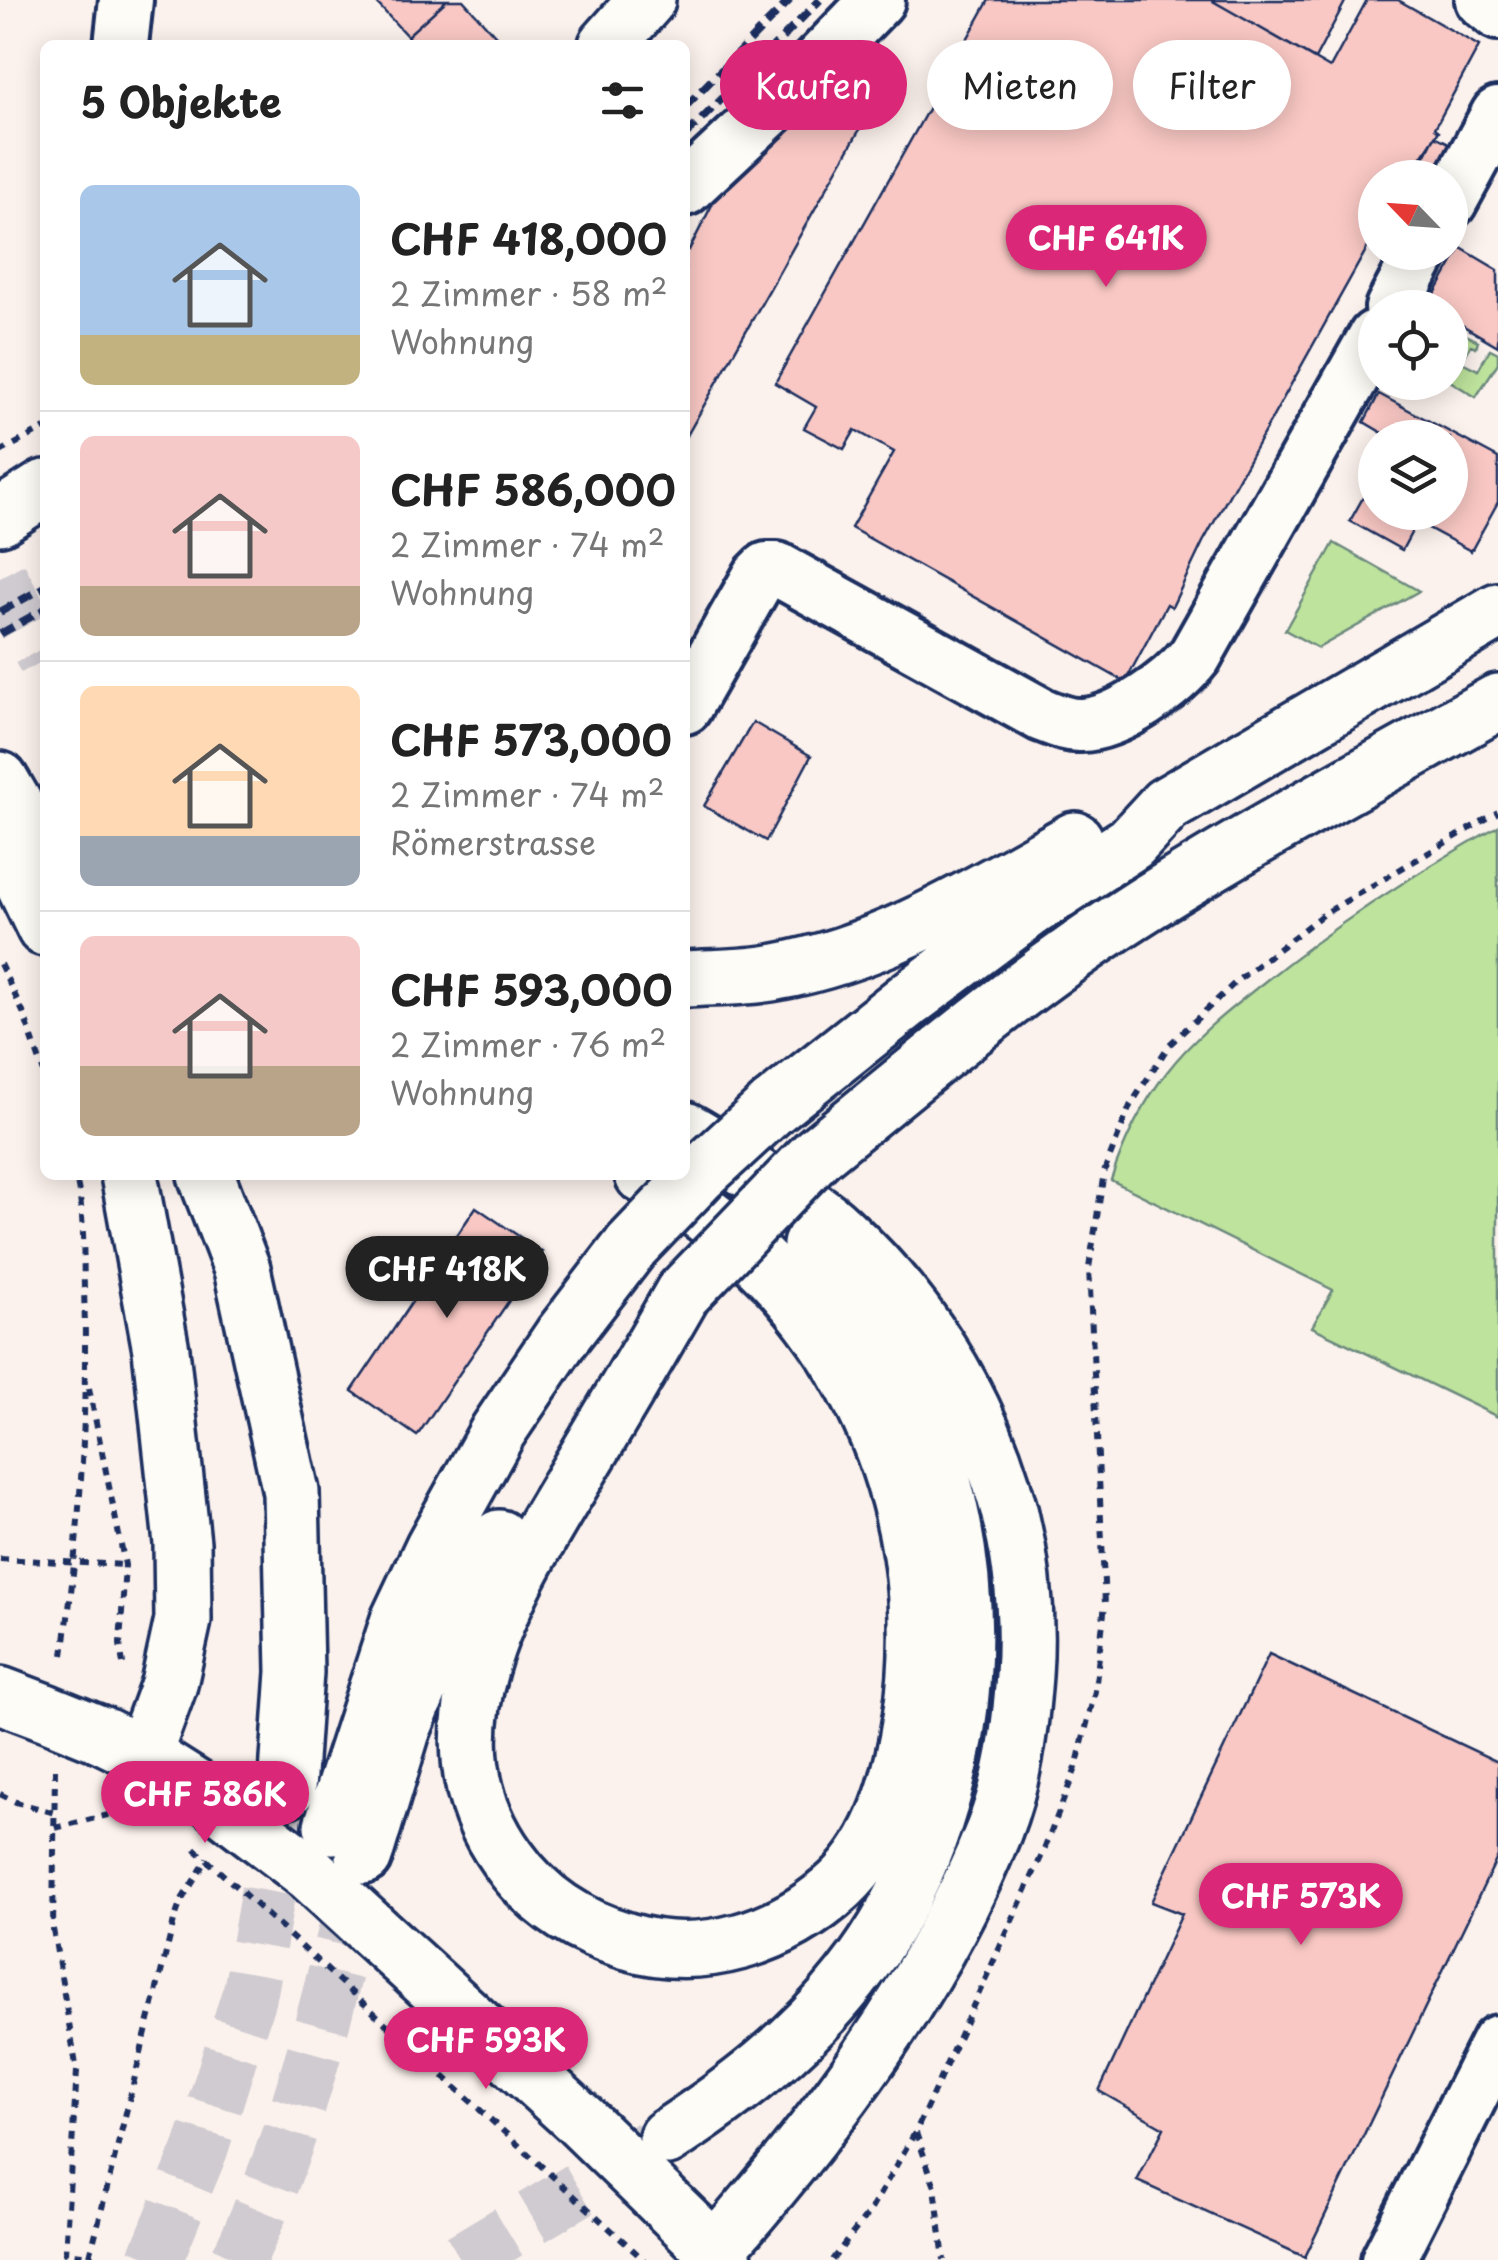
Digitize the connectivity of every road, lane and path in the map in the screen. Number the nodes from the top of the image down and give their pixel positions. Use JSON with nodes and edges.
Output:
{"nodes":[{"id":1,"x":126,"y":0,"type":"edge"},
{"id":2,"x":647,"y":0,"type":"edge"},
{"id":3,"x":878,"y":0,"type":"edge"},
{"id":4,"x":1482,"y":0,"type":"edge"},
{"id":5,"x":1498,"y":13,"type":"edge"},
{"id":6,"x":121,"y":40,"type":"edge"},
{"id":7,"x":611,"y":40,"type":"edge"},
{"id":8,"x":1498,"y":114,"type":"edge"},
{"id":9,"x":1468,"y":169,"type":"edge"},
{"id":10,"x":690,"y":183,"type":"edge"},
{"id":11,"x":1358,"y":368,"type":"edge"},
{"id":12,"x":40,"y":431,"type":"edge"},
{"id":13,"x":0,"y":452,"type":"edge"},
{"id":14,"x":40,"y":491,"type":"edge"},
{"id":15,"x":0,"y":516,"type":"edge"},
{"id":16,"x":1498,"y":612,"type":"edge"},
{"id":17,"x":690,"y":698,"type":"edge"},
{"id":18,"x":1498,"y":702,"type":"edge"},
{"id":19,"x":0,"y":758,"type":"edge"},
{"id":20,"x":0,"y":780,"type":"edge"},
{"id":21,"x":1166,"y":805,"type":"junction"},
{"id":22,"x":40,"y":806,"type":"edge"},
{"id":23,"x":1498,"y":812,"type":"edge"},
{"id":24,"x":0,"y":835,"type":"edge"},
{"id":25,"x":40,"y":848,"type":"edge"},
{"id":26,"x":40,"y":918,"type":"edge"},
{"id":27,"x":0,"y":964,"type":"edge"},
{"id":28,"x":690,"y":980,"type":"edge"},
{"id":29,"x":40,"y":1061,"type":"edge"},
{"id":30,"x":690,"y":1133,"type":"edge"},
{"id":31,"x":752,"y":1173,"type":"junction"},
{"id":32,"x":75,"y":1180,"type":"edge"},
{"id":33,"x":131,"y":1180,"type":"edge"},
{"id":34,"x":208,"y":1180,"type":"edge"},
{"id":35,"x":651,"y":1180,"type":"edge"},
{"id":36,"x":683,"y":1293,"type":"junction"},
{"id":37,"x":86,"y":1377,"type":"junction"},
{"id":38,"x":0,"y":1559,"type":"edge"},
{"id":39,"x":76,"y":1565,"type":"junction"},
{"id":40,"x":125,"y":1566,"type":"junction"},
{"id":41,"x":64,"y":1655,"type":"dead end"},
{"id":42,"x":123,"y":1671,"type":"dead end"},
{"id":43,"x":0,"y":1695,"type":"edge"},
{"id":44,"x":125,"y":1763,"type":"junction"},
{"id":45,"x":55,"y":1769,"type":"dead end"},
{"id":46,"x":286,"y":1789,"type":"tunnel mouth"},
{"id":47,"x":0,"y":1794,"type":"edge"},
{"id":48,"x":55,"y":1813,"type":"junction"},
{"id":49,"x":150,"y":1814,"type":"dead end"},
{"id":50,"x":55,"y":1828,"type":"junction"},
{"id":51,"x":194,"y":1847,"type":"dead end"},
{"id":52,"x":208,"y":1858,"type":"junction"},
{"id":53,"x":1498,"y":2042,"type":"edge"},
{"id":54,"x":916,"y":2131,"type":"junction"},
{"id":55,"x":667,"y":2137,"type":"tunnel mouth"},
{"id":56,"x":720,"y":2256,"type":"edge"},
{"id":57,"x":641,"y":2257,"type":"edge"},
{"id":58,"x":628,"y":2260,"type":"edge"},
{"id":59,"x":832,"y":2260,"type":"edge"},
{"id":60,"x":944,"y":2260,"type":"edge"},
{"id":61,"x":1388,"y":2260,"type":"edge"}],
"edges":[{"from":1,"to":6,"type":"street"},
{"from":2,"to":7,"type":"main road"},
{"from":3,"to":10,"type":"street"},
{"from":4,"to":5,"type":"street"},
{"from":8,"to":9,"type":"street"},
{"from":11,"to":17,"type":"street"},
{"from":12,"to":13,"type":"path"},
{"from":14,"to":15,"type":"main road"},
{"from":16,"to":21,"type":"main road"},
{"from":18,"to":36,"type":"main road","bridge":true},
{"from":19,"to":22,"type":"main road"},
{"from":20,"to":25,"type":"main road"},
{"from":21,"to":28,"type":"main road"},
{"from":21,"to":36,"type":"main road","bridge":true},
{"from":23,"to":54,"type":"path"},
{"from":24,"to":26,"type":"main road"},
{"from":27,"to":29,"type":"path"},
{"from":30,"to":31,"type":"main road"},
{"from":31,"to":55,"type":"main road"},
{"from":31,"to":56,"type":"main road"},
{"from":32,"to":37,"type":"path"},
{"from":33,"to":44,"type":"main road"},
{"from":34,"to":46,"type":"main road"},
{"from":35,"to":36,"type":"main road"},
{"from":37,"to":39,"type":"path"},
{"from":37,"to":40,"type":"path"},
{"from":38,"to":39,"type":"path"},
{"from":39,"to":40,"type":"path"},
{"from":39,"to":41,"type":"path"},
{"from":40,"to":42,"type":"path"},
{"from":43,"to":44,"type":"main road","bridge":true},
{"from":44,"to":49,"type":"path"},
{"from":44,"to":50,"type":"path"},
{"from":44,"to":56,"type":"main road"},
{"from":45,"to":48,"type":"path"},
{"from":47,"to":48,"type":"path"},
{"from":48,"to":50,"type":"path"},
{"from":50,"to":52,"type":"path"},
{"from":51,"to":52,"type":"path"},
{"from":52,"to":57,"type":"path"},
{"from":53,"to":61,"type":"street"},
{"from":54,"to":59,"type":"path"},
{"from":54,"to":60,"type":"path"},
{"from":57,"to":58,"type":"path"}]}
